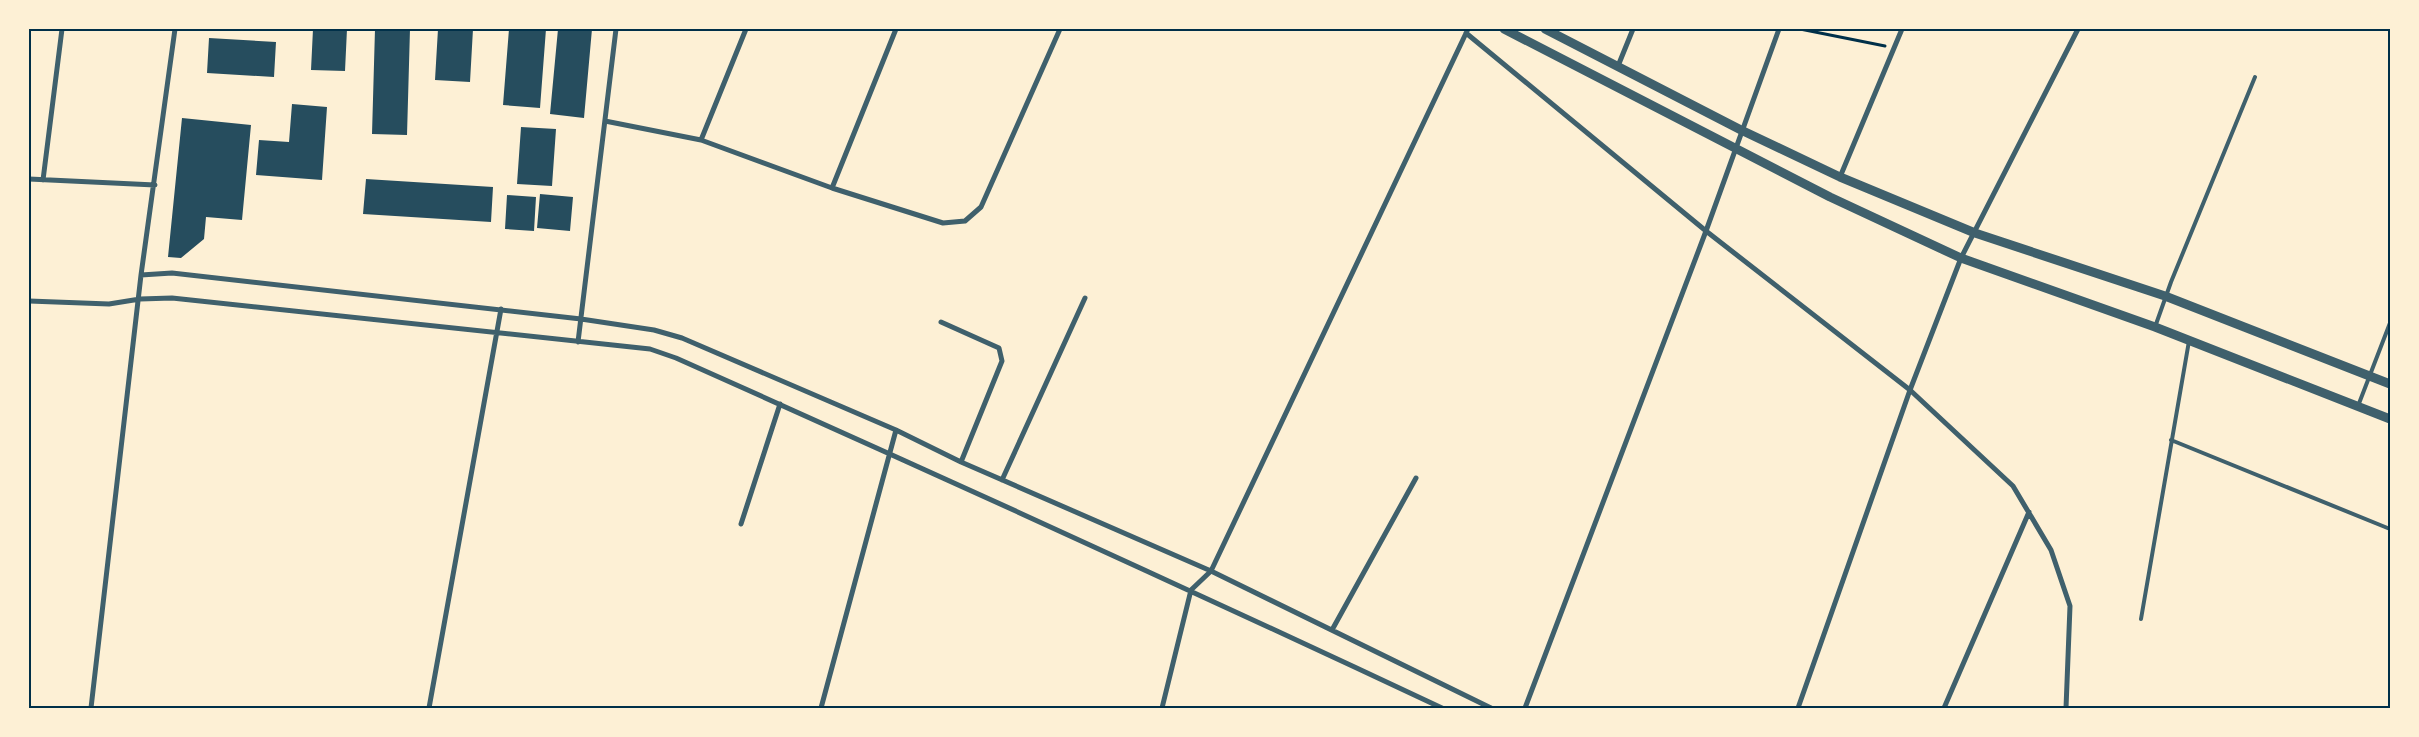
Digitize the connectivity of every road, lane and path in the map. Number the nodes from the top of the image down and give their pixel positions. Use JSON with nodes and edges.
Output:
{"nodes":[{"id":1,"x":62,"y":29,"type":"edge"},
{"id":2,"x":175,"y":29,"type":"edge"},
{"id":3,"x":616,"y":29,"type":"edge"},
{"id":4,"x":746,"y":29,"type":"edge"},
{"id":5,"x":896,"y":29,"type":"edge"},
{"id":6,"x":1060,"y":29,"type":"edge"},
{"id":7,"x":1504,"y":29,"type":"edge"},
{"id":8,"x":1545,"y":29,"type":"edge"},
{"id":9,"x":1633,"y":29,"type":"edge"},
{"id":10,"x":1779,"y":29,"type":"edge"},
{"id":11,"x":1800,"y":29,"type":"edge"},
{"id":12,"x":1902,"y":29,"type":"edge"},
{"id":13,"x":2078,"y":29,"type":"edge"},
{"id":14,"x":1468,"y":31,"type":"edge"},
{"id":15,"x":1895,"y":48,"type":"junction"},
{"id":16,"x":1618,"y":66,"type":"junction"},
{"id":17,"x":2255,"y":77,"type":"dead end"},
{"id":18,"x":605,"y":121,"type":"junction"},
{"id":19,"x":1741,"y":130,"type":"junction"},
{"id":20,"x":701,"y":140,"type":"junction"},
{"id":21,"x":1736,"y":148,"type":"junction"},
{"id":22,"x":1840,"y":177,"type":"junction"},
{"id":23,"x":29,"y":179,"type":"edge"},
{"id":24,"x":43,"y":180,"type":"junction"},
{"id":25,"x":155,"y":185,"type":"junction"},
{"id":26,"x":832,"y":188,"type":"junction"},
{"id":27,"x":1706,"y":231,"type":"junction"},
{"id":28,"x":1975,"y":233,"type":"junction"},
{"id":29,"x":1961,"y":258,"type":"junction"},
{"id":30,"x":141,"y":275,"type":"junction"},
{"id":31,"x":2165,"y":296,"type":"junction"},
{"id":32,"x":1085,"y":298,"type":"dead end"},
{"id":33,"x":140,"y":299,"type":"junction"},
{"id":34,"x":29,"y":301,"type":"edge"},
{"id":35,"x":501,"y":309,"type":"junction"},
{"id":36,"x":581,"y":319,"type":"junction"},
{"id":37,"x":941,"y":322,"type":"dead end"},
{"id":38,"x":2390,"y":323,"type":"edge"},
{"id":39,"x":2155,"y":327,"type":"junction"},
{"id":40,"x":496,"y":333,"type":"junction"},
{"id":41,"x":2189,"y":340,"type":"junction"},
{"id":42,"x":578,"y":342,"type":"junction"},
{"id":43,"x":2370,"y":376,"type":"junction"},
{"id":44,"x":2390,"y":384,"type":"edge"},
{"id":45,"x":1910,"y":390,"type":"junction"},
{"id":46,"x":780,"y":404,"type":"junction"},
{"id":47,"x":2358,"y":406,"type":"junction"},
{"id":48,"x":2390,"y":419,"type":"edge"},
{"id":49,"x":896,"y":430,"type":"junction"},
{"id":50,"x":2171,"y":440,"type":"junction"},
{"id":51,"x":890,"y":453,"type":"junction"},
{"id":52,"x":961,"y":462,"type":"junction"},
{"id":53,"x":1416,"y":478,"type":"dead end"},
{"id":54,"x":1002,"y":480,"type":"junction"},
{"id":55,"x":2029,"y":512,"type":"junction"},
{"id":56,"x":741,"y":524,"type":"dead end"},
{"id":57,"x":2390,"y":529,"type":"edge"},
{"id":58,"x":1211,"y":571,"type":"junction"},
{"id":59,"x":1191,"y":590,"type":"junction"},
{"id":60,"x":2141,"y":619,"type":"dead end"},
{"id":61,"x":1332,"y":630,"type":"junction"},
{"id":62,"x":91,"y":708,"type":"edge"},
{"id":63,"x":429,"y":708,"type":"edge"},
{"id":64,"x":821,"y":708,"type":"edge"},
{"id":65,"x":1162,"y":708,"type":"edge"},
{"id":66,"x":1442,"y":708,"type":"edge"},
{"id":67,"x":1491,"y":708,"type":"edge"},
{"id":68,"x":1525,"y":708,"type":"edge"},
{"id":69,"x":1798,"y":708,"type":"edge"},
{"id":70,"x":1944,"y":708,"type":"edge"},
{"id":71,"x":2066,"y":708,"type":"edge"}],
"edges":[{"from":1,"to":24,"type":"street"},
{"from":2,"to":25,"type":"street"},
{"from":3,"to":18,"type":"street"},
{"from":4,"to":20,"type":"street"},
{"from":5,"to":26,"type":"street"},
{"from":6,"to":26,"type":"street"},
{"from":7,"to":21,"type":"street"},
{"from":8,"to":16,"type":"street"},
{"from":9,"to":16,"type":"street"},
{"from":10,"to":19,"type":"street"},
{"from":11,"to":15,"type":"path"},
{"from":12,"to":15,"type":"street"},
{"from":13,"to":28,"type":"street"},
{"from":14,"to":27,"type":"street"},
{"from":14,"to":58,"type":"street"},
{"from":15,"to":22,"type":"street"},
{"from":16,"to":19,"type":"street"},
{"from":17,"to":31,"type":"lane"},
{"from":18,"to":20,"type":"street"},
{"from":18,"to":36,"type":"street"},
{"from":19,"to":21,"type":"street"},
{"from":19,"to":22,"type":"street"},
{"from":20,"to":26,"type":"street"},
{"from":21,"to":27,"type":"street"},
{"from":21,"to":29,"type":"street"},
{"from":22,"to":28,"type":"street"},
{"from":23,"to":24,"type":"street"},
{"from":24,"to":25,"type":"street"},
{"from":25,"to":30,"type":"street"},
{"from":27,"to":45,"type":"street"},
{"from":27,"to":68,"type":"street"},
{"from":28,"to":29,"type":"street"},
{"from":28,"to":31,"type":"street"},
{"from":29,"to":39,"type":"street"},
{"from":29,"to":45,"type":"street"},
{"from":30,"to":33,"type":"street"},
{"from":30,"to":35,"type":"street"},
{"from":31,"to":39,"type":"lane"},
{"from":31,"to":43,"type":"street"},
{"from":32,"to":54,"type":"street"},
{"from":33,"to":34,"type":"street"},
{"from":33,"to":40,"type":"street"},
{"from":33,"to":62,"type":"street"},
{"from":35,"to":36,"type":"street"},
{"from":35,"to":40,"type":"street"},
{"from":36,"to":42,"type":"street"},
{"from":36,"to":49,"type":"street"},
{"from":37,"to":52,"type":"street"},
{"from":38,"to":43,"type":"lane"},
{"from":39,"to":41,"type":"street"},
{"from":40,"to":42,"type":"street"},
{"from":40,"to":63,"type":"street"},
{"from":41,"to":47,"type":"street"},
{"from":41,"to":50,"type":"lane"},
{"from":42,"to":46,"type":"street"},
{"from":43,"to":44,"type":"street"},
{"from":43,"to":47,"type":"lane"},
{"from":45,"to":55,"type":"street"},
{"from":45,"to":69,"type":"street"},
{"from":46,"to":51,"type":"street"},
{"from":46,"to":56,"type":"street"},
{"from":47,"to":48,"type":"street"},
{"from":49,"to":51,"type":"street"},
{"from":49,"to":52,"type":"street"},
{"from":50,"to":57,"type":"lane"},
{"from":50,"to":60,"type":"lane"},
{"from":51,"to":59,"type":"street"},
{"from":51,"to":64,"type":"street"},
{"from":52,"to":54,"type":"street"},
{"from":53,"to":61,"type":"street"},
{"from":54,"to":58,"type":"street"},
{"from":55,"to":70,"type":"street"},
{"from":55,"to":71,"type":"street"},
{"from":58,"to":59,"type":"street"},
{"from":58,"to":61,"type":"street"},
{"from":59,"to":65,"type":"street"},
{"from":59,"to":66,"type":"street"},
{"from":61,"to":67,"type":"street"}]}
